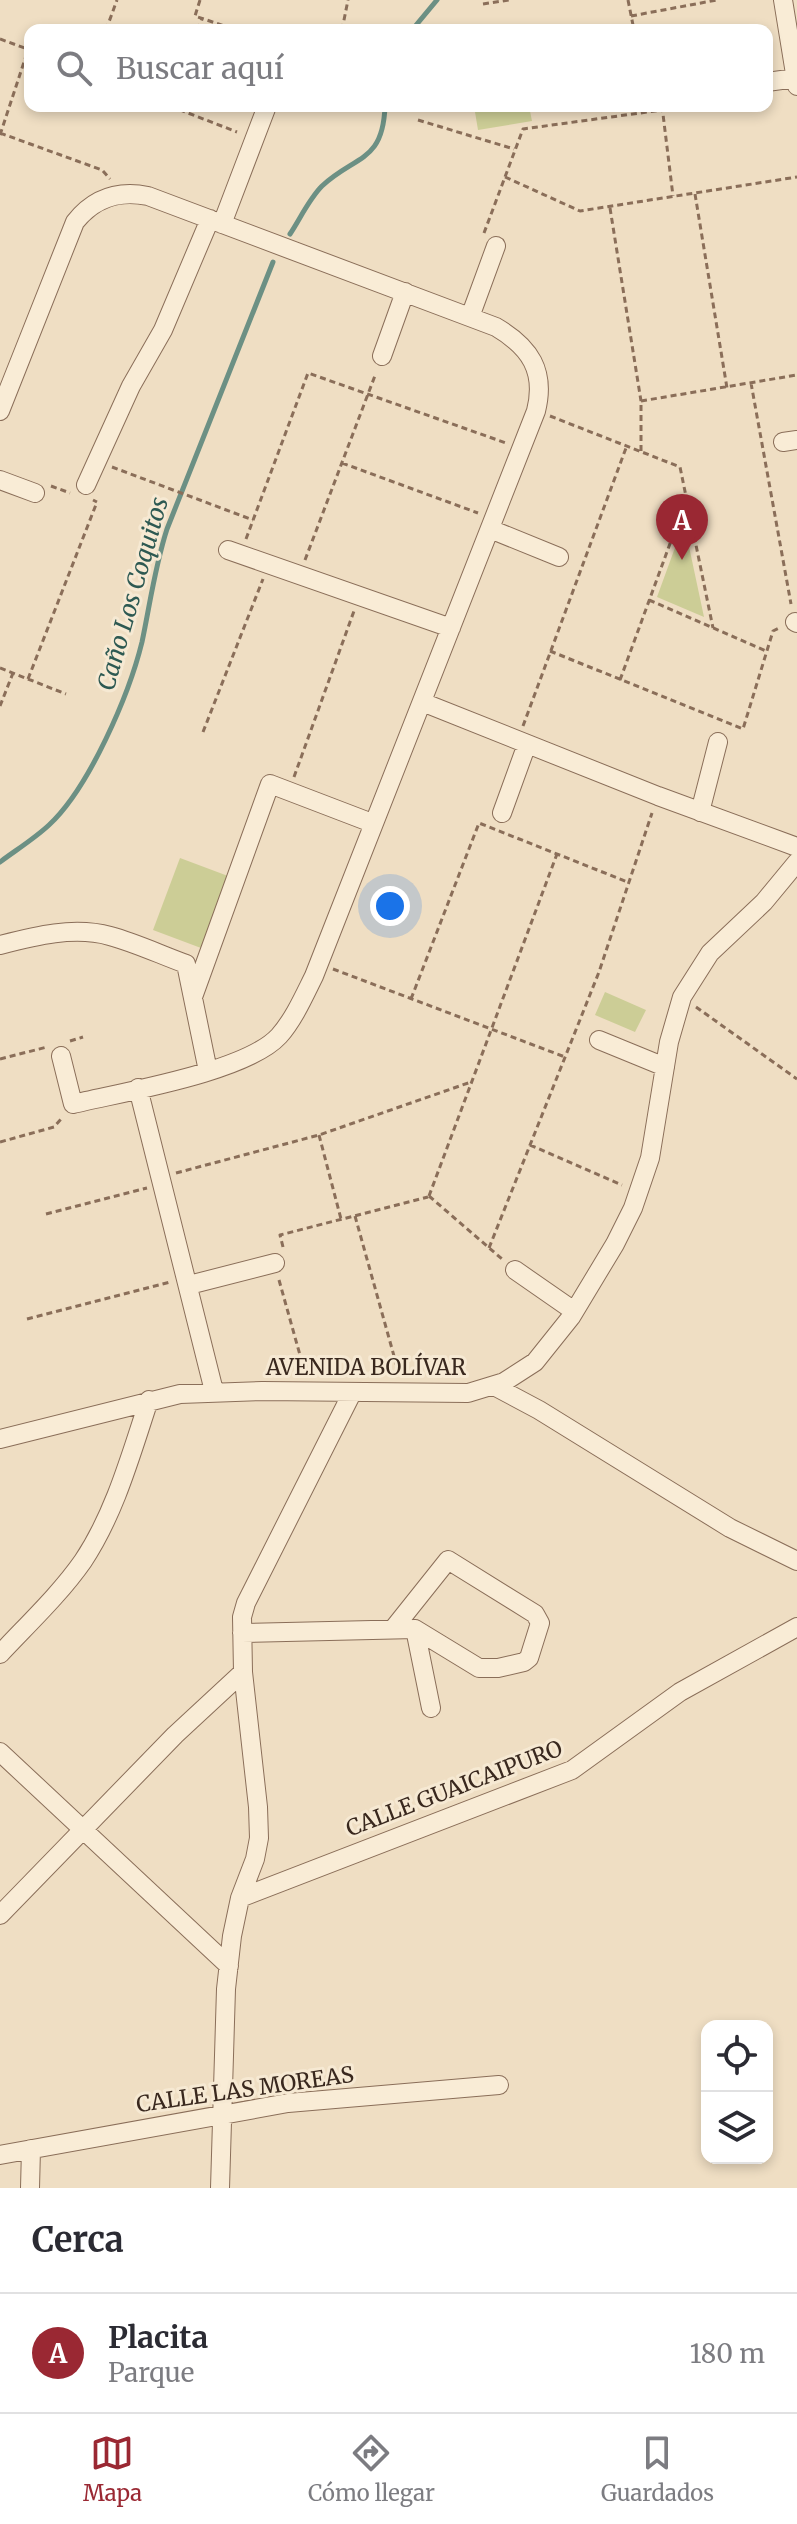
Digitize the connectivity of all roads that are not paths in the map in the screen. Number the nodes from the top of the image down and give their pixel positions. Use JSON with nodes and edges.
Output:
{"nodes":[{"id":1,"x":783,"y":0,"type":"edge"},
{"id":2,"x":773,"y":82,"type":"edge"},
{"id":3,"x":796,"y":82,"type":"edge"},
{"id":4,"x":265,"y":112,"type":"edge"},
{"id":5,"x":216,"y":221,"type":"junction"},
{"id":6,"x":496,"y":246,"type":"road end"},
{"id":7,"x":405,"y":292,"type":"junction"},
{"id":8,"x":470,"y":317,"type":"junction"},
{"id":9,"x":382,"y":356,"type":"road end"},
{"id":10,"x":0,"y":411,"type":"edge"},
{"id":11,"x":0,"y":480,"type":"edge"},
{"id":12,"x":35,"y":493,"type":"road end"},
{"id":13,"x":86,"y":494,"type":"road end"},
{"id":14,"x":492,"y":524,"type":"junction"},
{"id":15,"x":228,"y":550,"type":"dead end"},
{"id":16,"x":559,"y":557,"type":"dead end"},
{"id":17,"x":451,"y":628,"type":"junction"},
{"id":18,"x":422,"y":702,"type":"junction"},
{"id":19,"x":523,"y":742,"type":"junction"},
{"id":20,"x":718,"y":742,"type":"dead end"},
{"id":21,"x":700,"y":812,"type":"junction"},
{"id":22,"x":502,"y":813,"type":"dead end"},
{"id":23,"x":372,"y":823,"type":"junction"},
{"id":24,"x":797,"y":847,"type":"edge"},
{"id":25,"x":797,"y":862,"type":"edge"},
{"id":26,"x":0,"y":945,"type":"edge"},
{"id":27,"x":193,"y":997,"type":"junction"},
{"id":28,"x":599,"y":1040,"type":"dead end"},
{"id":29,"x":61,"y":1056,"type":"dead end"},
{"id":30,"x":665,"y":1067,"type":"junction"},
{"id":31,"x":208,"y":1071,"type":"junction"},
{"id":32,"x":138,"y":1088,"type":"junction"},
{"id":33,"x":275,"y":1263,"type":"road end"},
{"id":34,"x":515,"y":1270,"type":"road end"},
{"id":35,"x":188,"y":1281,"type":"junction"},
{"id":36,"x":574,"y":1311,"type":"junction"},
{"id":37,"x":494,"y":1386,"type":"junction"},
{"id":38,"x":214,"y":1391,"type":"junction"},
{"id":39,"x":352,"y":1393,"type":"junction"},
{"id":40,"x":149,"y":1400,"type":"junction"},
{"id":41,"x":0,"y":1439,"type":"edge"},
{"id":42,"x":797,"y":1561,"type":"edge"},
{"id":43,"x":797,"y":1627,"type":"edge"},
{"id":44,"x":393,"y":1629,"type":"junction"},
{"id":45,"x":415,"y":1629,"type":"junction"},
{"id":46,"x":242,"y":1633,"type":"junction"},
{"id":47,"x":0,"y":1654,"type":"edge"},
{"id":48,"x":243,"y":1672,"type":"junction"},
{"id":49,"x":431,"y":1708,"type":"dead end"},
{"id":50,"x":0,"y":1752,"type":"edge"},
{"id":51,"x":84,"y":1830,"type":"junction"},
{"id":52,"x":240,"y":1898,"type":"junction"},
{"id":53,"x":0,"y":1915,"type":"edge"},
{"id":54,"x":229,"y":1966,"type":"junction"},
{"id":55,"x":499,"y":2085,"type":"dead end"},
{"id":56,"x":223,"y":2114,"type":"junction"},
{"id":57,"x":31,"y":2149,"type":"junction"},
{"id":58,"x":0,"y":2155,"type":"edge"},
{"id":59,"x":30,"y":2188,"type":"edge"},
{"id":60,"x":220,"y":2188,"type":"edge"}],
"edges":[{"from":1,"to":3,"type":"street"},
{"from":2,"to":3,"type":"street"},
{"from":4,"to":5,"type":"street"},
{"from":5,"to":7,"type":"street"},
{"from":5,"to":10,"type":"street"},
{"from":5,"to":13,"type":"street"},
{"from":6,"to":8,"type":"street"},
{"from":7,"to":8,"type":"street"},
{"from":7,"to":9,"type":"street"},
{"from":8,"to":14,"type":"street"},
{"from":11,"to":12,"type":"street"},
{"from":14,"to":16,"type":"street"},
{"from":14,"to":17,"type":"street"},
{"from":15,"to":17,"type":"street"},
{"from":17,"to":18,"type":"street"},
{"from":18,"to":19,"type":"street"},
{"from":18,"to":23,"type":"street"},
{"from":19,"to":21,"type":"street"},
{"from":19,"to":22,"type":"street"},
{"from":20,"to":21,"type":"street"},
{"from":21,"to":24,"type":"street"},
{"from":23,"to":27,"type":"street"},
{"from":23,"to":31,"type":"street"},
{"from":25,"to":30,"type":"street","name":"AVENIDA BOLÍVAR"},
{"from":26,"to":27,"type":"street"},
{"from":27,"to":31,"type":"street"},
{"from":28,"to":30,"type":"street"},
{"from":29,"to":32,"type":"street"},
{"from":30,"to":36,"type":"street","name":"AVENIDA BOLÍVAR"},
{"from":31,"to":32,"type":"street"},
{"from":32,"to":35,"type":"street"},
{"from":33,"to":35,"type":"street"},
{"from":34,"to":36,"type":"street"},
{"from":35,"to":38,"type":"street"},
{"from":36,"to":37,"type":"street","name":"AVENIDA BOLÍVAR"},
{"from":37,"to":39,"type":"street","name":"AVENIDA BOLÍVAR"},
{"from":37,"to":42,"type":"street"},
{"from":38,"to":39,"type":"street","name":"AVENIDA BOLÍVAR"},
{"from":38,"to":40,"type":"street","name":"AVENIDA BOLÍVAR"},
{"from":39,"to":46,"type":"street"},
{"from":40,"to":41,"type":"street","name":"AVENIDA BOLÍVAR"},
{"from":40,"to":47,"type":"street"},
{"from":43,"to":52,"type":"street","name":"CALLE GUAICAIPURO"},
{"from":44,"to":45,"type":"street"},
{"from":44,"to":45,"type":"street"},
{"from":44,"to":46,"type":"street"},
{"from":45,"to":49,"type":"street"},
{"from":46,"to":48,"type":"street"},
{"from":48,"to":51,"type":"street"},
{"from":48,"to":52,"type":"street"},
{"from":50,"to":51,"type":"street"},
{"from":51,"to":53,"type":"street"},
{"from":51,"to":54,"type":"street"},
{"from":52,"to":54,"type":"street"},
{"from":54,"to":56,"type":"street"},
{"from":55,"to":56,"type":"street","name":"CALLE LAS MOREAS"},
{"from":56,"to":57,"type":"street","name":"CALLE LAS MOREAS"},
{"from":56,"to":60,"type":"street"},
{"from":57,"to":58,"type":"street","name":"CALLE LAS MOREAS"},
{"from":57,"to":59,"type":"street"}]}
